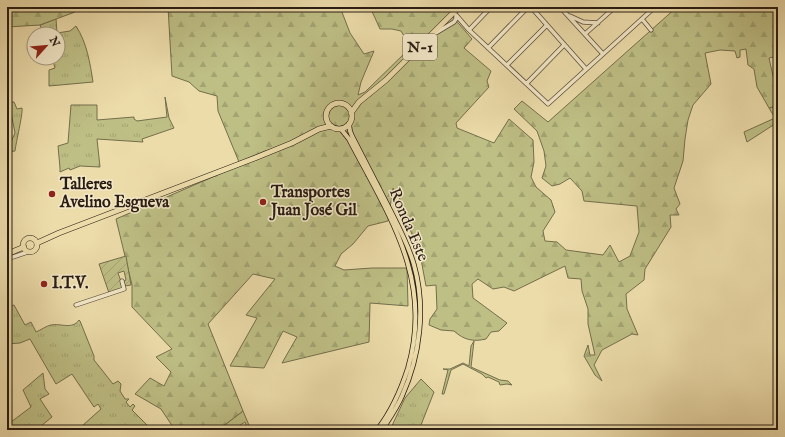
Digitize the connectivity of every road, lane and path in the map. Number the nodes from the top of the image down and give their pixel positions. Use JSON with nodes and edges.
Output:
{"nodes":[{"id":1,"x":459,"y":7,"type":"edge"},
{"id":2,"x":491,"y":7,"type":"edge"},
{"id":3,"x":528,"y":7,"type":"edge"},
{"id":4,"x":531,"y":7,"type":"edge"},
{"id":5,"x":560,"y":7,"type":"edge"},
{"id":6,"x":607,"y":7,"type":"edge"},
{"id":7,"x":616,"y":7,"type":"edge"},
{"id":8,"x":655,"y":7,"type":"edge"},
{"id":9,"x":611,"y":11,"type":"junction"},
{"id":10,"x":454,"y":14,"type":"junction"},
{"id":11,"x":567,"y":14,"type":"junction"},
{"id":12,"x":642,"y":19,"type":"junction"},
{"id":13,"x":598,"y":23,"type":"junction"},
{"id":14,"x":547,"y":25,"type":"junction"},
{"id":15,"x":469,"y":30,"type":"junction"},
{"id":16,"x":651,"y":30,"type":"dead end"},
{"id":17,"x":585,"y":34,"type":"junction"},
{"id":18,"x":564,"y":44,"type":"junction"},
{"id":19,"x":488,"y":48,"type":"junction"},
{"id":20,"x":603,"y":54,"type":"junction"},
{"id":21,"x":507,"y":65,"type":"junction"},
{"id":22,"x":586,"y":69,"type":"junction"},
{"id":23,"x":527,"y":83,"type":"junction"},
{"id":24,"x":359,"y":102,"type":"junction"},
{"id":25,"x":346,"y":106,"type":"junction"},
{"id":26,"x":351,"y":113,"type":"junction"},
{"id":27,"x":327,"y":118,"type":"junction"},
{"id":28,"x":349,"y":124,"type":"junction"},
{"id":29,"x":331,"y":126,"type":"junction"},
{"id":30,"x":319,"y":129,"type":"junction"},
{"id":31,"x":341,"y":129,"type":"junction"},
{"id":32,"x":37,"y":243,"type":"junction"},
{"id":33,"x":26,"y":249,"type":"junction"},
{"id":34,"x":7,"y":254,"type":"edge"},
{"id":35,"x":7,"y":259,"type":"edge"},
{"id":36,"x":122,"y":282,"type":"dead end"},
{"id":37,"x":76,"y":305,"type":"dead end"},
{"id":38,"x":377,"y":430,"type":"edge"},
{"id":39,"x":382,"y":430,"type":"edge"}],
"edges":[{"from":1,"to":10,"type":"highway","number":"N-1"},
{"from":2,"to":15,"type":"street"},
{"from":3,"to":19,"type":"street"},
{"from":4,"to":14,"type":"street"},
{"from":5,"to":11,"type":"street"},
{"from":6,"to":9,"type":"street"},
{"from":7,"to":9,"type":"street"},
{"from":8,"to":12,"type":"street"},
{"from":9,"to":13,"type":"street"},
{"from":10,"to":15,"type":"street"},
{"from":10,"to":24,"type":"highway","number":"N-1"},
{"from":11,"to":13,"type":"street"},
{"from":11,"to":17,"type":"street"},
{"from":12,"to":16,"type":"street"},
{"from":12,"to":20,"type":"street"},
{"from":13,"to":17,"type":"street"},
{"from":14,"to":18,"type":"street"},
{"from":14,"to":21,"type":"street"},
{"from":15,"to":19,"type":"street"},
{"from":17,"to":20,"type":"street"},
{"from":18,"to":22,"type":"street"},
{"from":18,"to":23,"type":"street"},
{"from":19,"to":21,"type":"street"},
{"from":20,"to":22,"type":"street"},
{"from":21,"to":23,"type":"street"},
{"from":22,"to":23,"type":"street"},
{"from":24,"to":25,"type":"highway","number":"N-1"},
{"from":24,"to":26,"type":"highway","number":"N-1"},
{"from":25,"to":26,"type":"highway"},
{"from":25,"to":27,"type":"highway","number":"N-1"},
{"from":26,"to":28,"type":"highway","number":"N-1"},
{"from":27,"to":29,"type":"highway"},
{"from":27,"to":30,"type":"highway","number":"N-1"},
{"from":28,"to":31,"type":"highway"},
{"from":28,"to":39,"type":"main road","name":"Ronda Este"},
{"from":29,"to":30,"type":"highway","number":"N-1"},
{"from":29,"to":31,"type":"highway"},
{"from":30,"to":32,"type":"highway","number":"N-1"},
{"from":31,"to":38,"type":"main road","name":"Ronda Este"},
{"from":32,"to":33,"type":"highway"},
{"from":32,"to":33,"type":"highway"},
{"from":33,"to":34,"type":"highway"},
{"from":33,"to":35,"type":"street"},
{"from":36,"to":37,"type":"street"}]}
